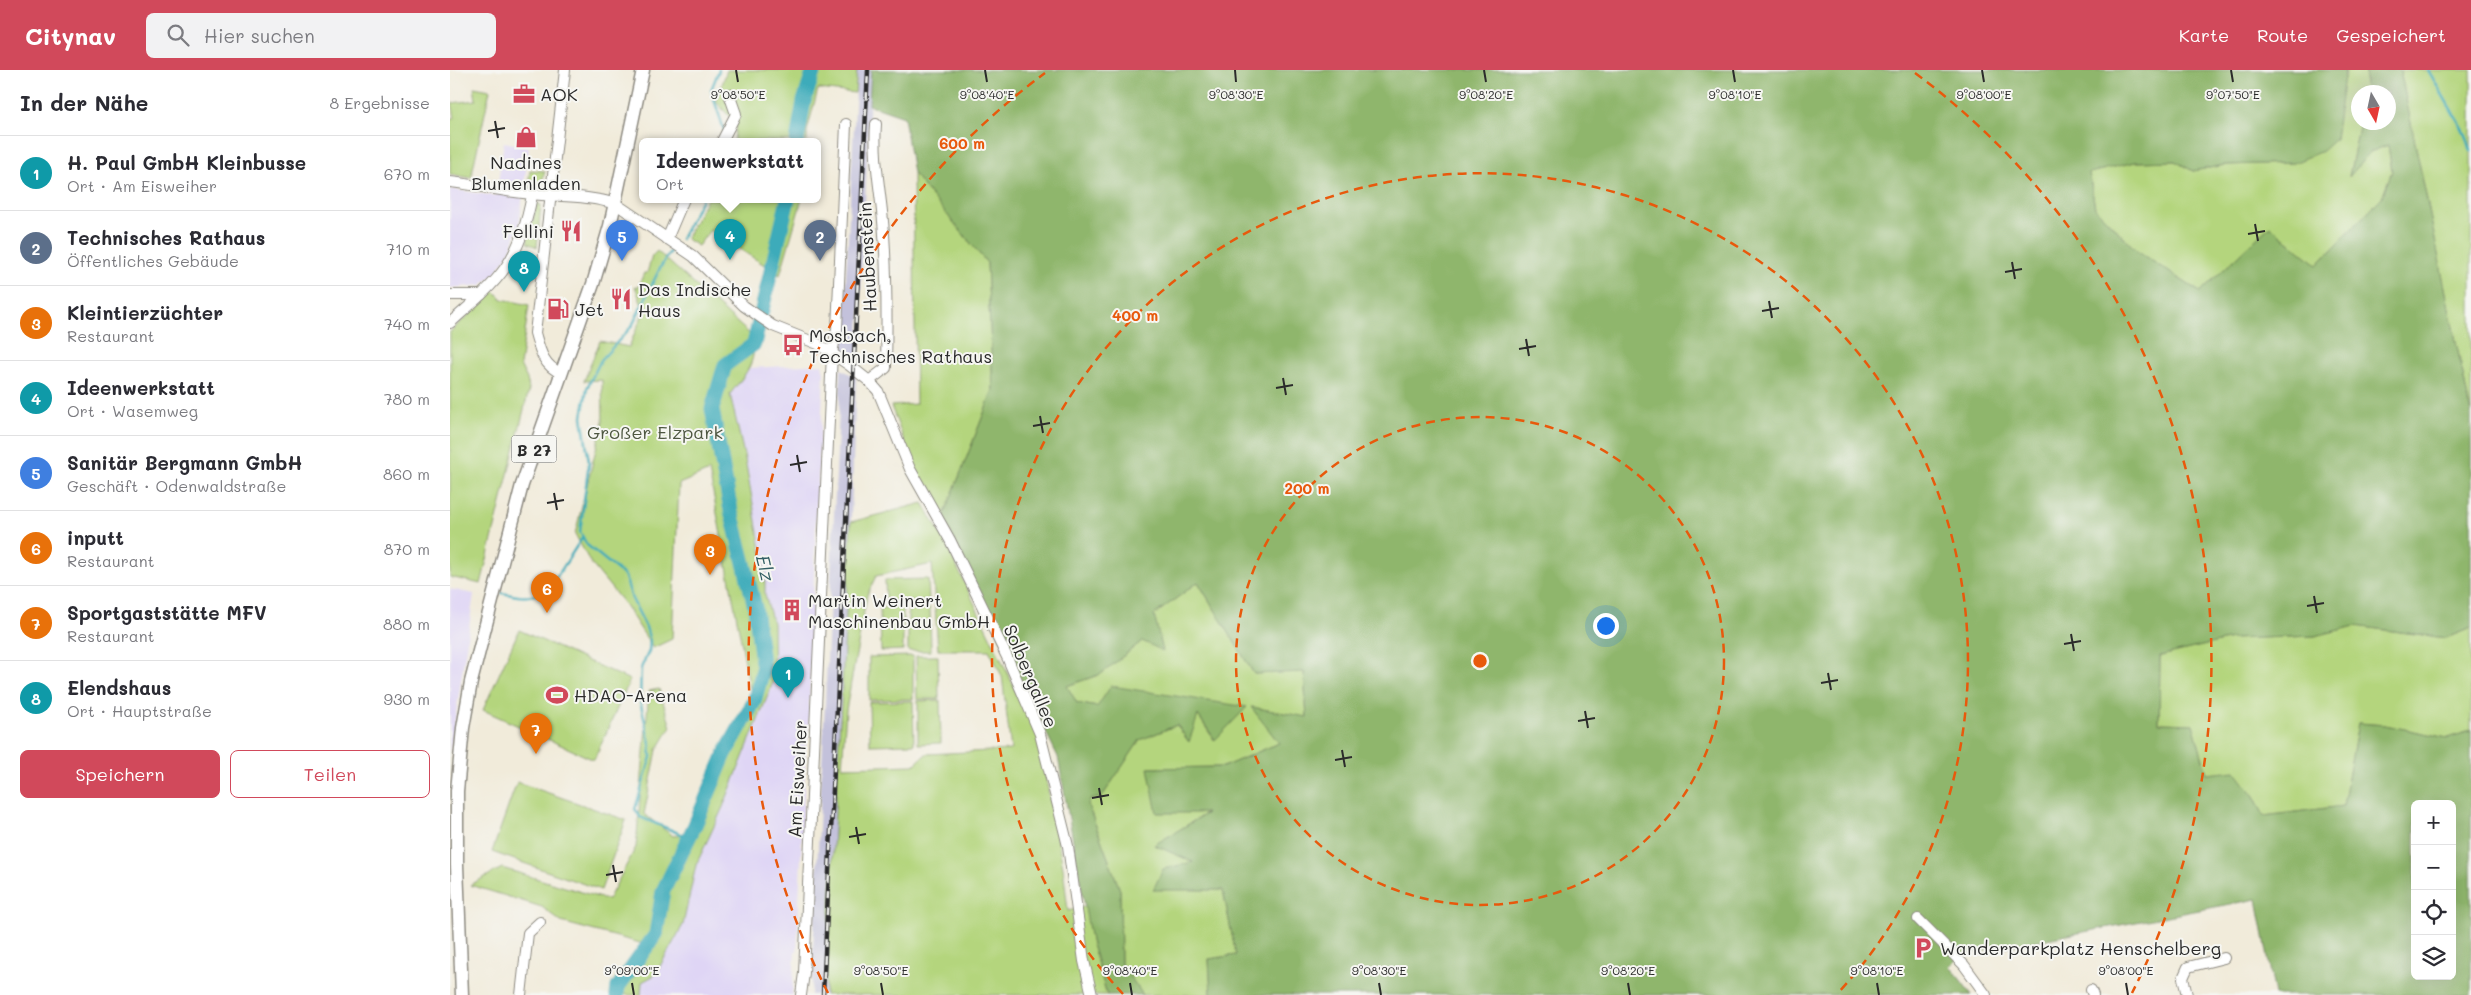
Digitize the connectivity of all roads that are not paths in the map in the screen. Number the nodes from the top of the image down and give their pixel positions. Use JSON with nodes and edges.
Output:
{"nodes":[{"id":1,"x":565,"y":70,"type":"edge"},
{"id":2,"x":643,"y":70,"type":"edge"},
{"id":3,"x":730,"y":94,"type":"dead end"},
{"id":4,"x":846,"y":124,"type":"dead end"},
{"id":5,"x":876,"y":124,"type":"dead end"},
{"id":6,"x":724,"y":138,"type":"edge"},
{"id":7,"x":450,"y":182,"type":"edge"},
{"id":8,"x":551,"y":194,"type":"junction"},
{"id":9,"x":532,"y":195,"type":"junction"},
{"id":10,"x":682,"y":203,"type":"edge"},
{"id":11,"x":616,"y":204,"type":"junction"},
{"id":12,"x":667,"y":239,"type":"junction"},
{"id":13,"x":450,"y":295,"type":"edge"},
{"id":14,"x":481,"y":295,"type":"junction"},
{"id":15,"x":450,"y":323,"type":"edge"},
{"id":16,"x":832,"y":354,"type":"junction"},
{"id":17,"x":561,"y":373,"type":"junction"},
{"id":18,"x":869,"y":381,"type":"junction"},
{"id":19,"x":1918,"y":919,"type":"dead end"},
{"id":20,"x":540,"y":922,"type":"dead end"},
{"id":21,"x":2224,"y":958,"type":"dead end"},
{"id":22,"x":462,"y":995,"type":"edge"},
{"id":23,"x":520,"y":995,"type":"edge"},
{"id":24,"x":801,"y":995,"type":"edge"},
{"id":25,"x":1092,"y":995,"type":"edge"},
{"id":26,"x":1986,"y":995,"type":"edge"},
{"id":27,"x":2187,"y":995,"type":"edge"}],
"edges":[{"from":1,"to":8,"type":"street"},
{"from":2,"to":11,"type":"main road","number":"B 27"},
{"from":3,"to":6,"type":"street"},
{"from":4,"to":16,"type":"street","name":"Am Eisweiher"},
{"from":5,"to":18,"type":"street","name":"Haubenstein"},
{"from":7,"to":9,"type":"street"},
{"from":8,"to":9,"type":"street"},
{"from":8,"to":11,"type":"street"},
{"from":8,"to":17,"type":"street"},
{"from":9,"to":14,"type":"street"},
{"from":10,"to":12,"type":"street"},
{"from":11,"to":12,"type":"street","name":"Solbergallee"},
{"from":11,"to":17,"type":"main road","number":"B 27"},
{"from":12,"to":16,"type":"street","name":"Solbergallee"},
{"from":13,"to":14,"type":"street"},
{"from":14,"to":15,"type":"street"},
{"from":16,"to":18,"type":"street","name":"Solbergallee"},
{"from":16,"to":24,"type":"street","name":"Am Eisweiher"},
{"from":17,"to":22,"type":"main road","number":"B 27"},
{"from":18,"to":25,"type":"street","name":"Solbergallee"},
{"from":19,"to":26,"type":"street"},
{"from":20,"to":23,"type":"street"},
{"from":21,"to":27,"type":"street"}]}
